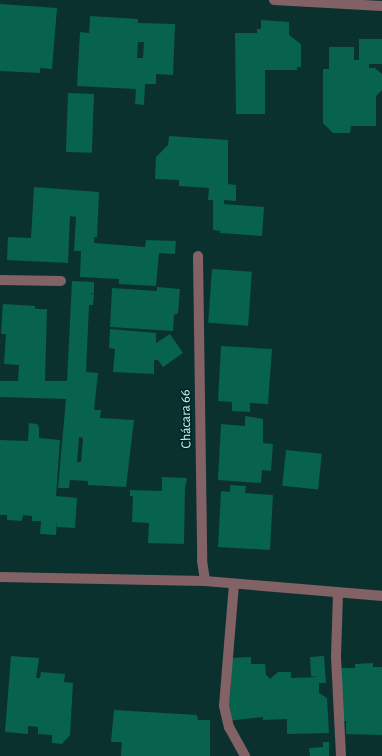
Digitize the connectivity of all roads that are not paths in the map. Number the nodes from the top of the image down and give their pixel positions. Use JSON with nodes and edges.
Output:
{"nodes":[{"id":1,"x":274,"y":0,"type":"edge"},
{"id":2,"x":382,"y":6,"type":"edge"},
{"id":3,"x":198,"y":256,"type":"dead end"},
{"id":4,"x":0,"y":280,"type":"edge"},
{"id":5,"x":61,"y":281,"type":"dead end"},
{"id":6,"x":0,"y":577,"type":"edge"},
{"id":7,"x":205,"y":581,"type":"junction"},
{"id":8,"x":234,"y":584,"type":"junction"},
{"id":9,"x":338,"y":593,"type":"junction"},
{"id":10,"x":382,"y":596,"type":"edge"},
{"id":11,"x":245,"y":756,"type":"edge"},
{"id":12,"x":341,"y":756,"type":"edge"}],
"edges":[{"from":1,"to":2,"type":"street"},
{"from":3,"to":7,"type":"street","name":"Chácara 66"},
{"from":4,"to":5,"type":"street"},
{"from":6,"to":7,"type":"street"},
{"from":7,"to":8,"type":"street"},
{"from":8,"to":9,"type":"street"},
{"from":8,"to":11,"type":"street"},
{"from":9,"to":10,"type":"street"},
{"from":9,"to":12,"type":"street"}]}
